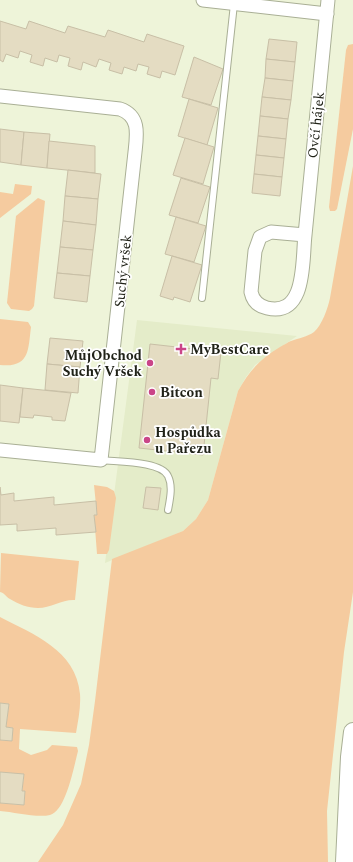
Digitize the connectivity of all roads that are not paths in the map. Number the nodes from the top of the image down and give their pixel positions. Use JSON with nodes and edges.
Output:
{"nodes":[{"id":1,"x":203,"y":0,"type":"edge"},
{"id":2,"x":328,"y":0,"type":"edge"},
{"id":3,"x":234,"y":4,"type":"junction"},
{"id":4,"x":327,"y":14,"type":"junction"},
{"id":5,"x":0,"y":96,"type":"edge"},
{"id":6,"x":305,"y":235,"type":"junction"},
{"id":7,"x":202,"y":298,"type":"dead end"},
{"id":8,"x":0,"y":450,"type":"edge"},
{"id":9,"x":101,"y":460,"type":"junction"},
{"id":10,"x":168,"y":510,"type":"dead end"},
{"id":11,"x":353,"y":732,"type":"edge"},
{"id":12,"x":345,"y":862,"type":"edge"}],
"edges":[{"from":1,"to":3,"type":"street"},
{"from":2,"to":4,"type":"street","name":"Ovčí hájek"},
{"from":3,"to":4,"type":"street"},
{"from":3,"to":7,"type":"lane"},
{"from":4,"to":6,"type":"street","name":"Ovčí hájek"},
{"from":5,"to":9,"type":"street","name":"Suchý vršek"},
{"from":6,"to":6,"type":"street","name":"Ovčí hájek"},
{"from":8,"to":9,"type":"street"},
{"from":9,"to":10,"type":"lane"},
{"from":11,"to":12,"type":"main road"}]}
